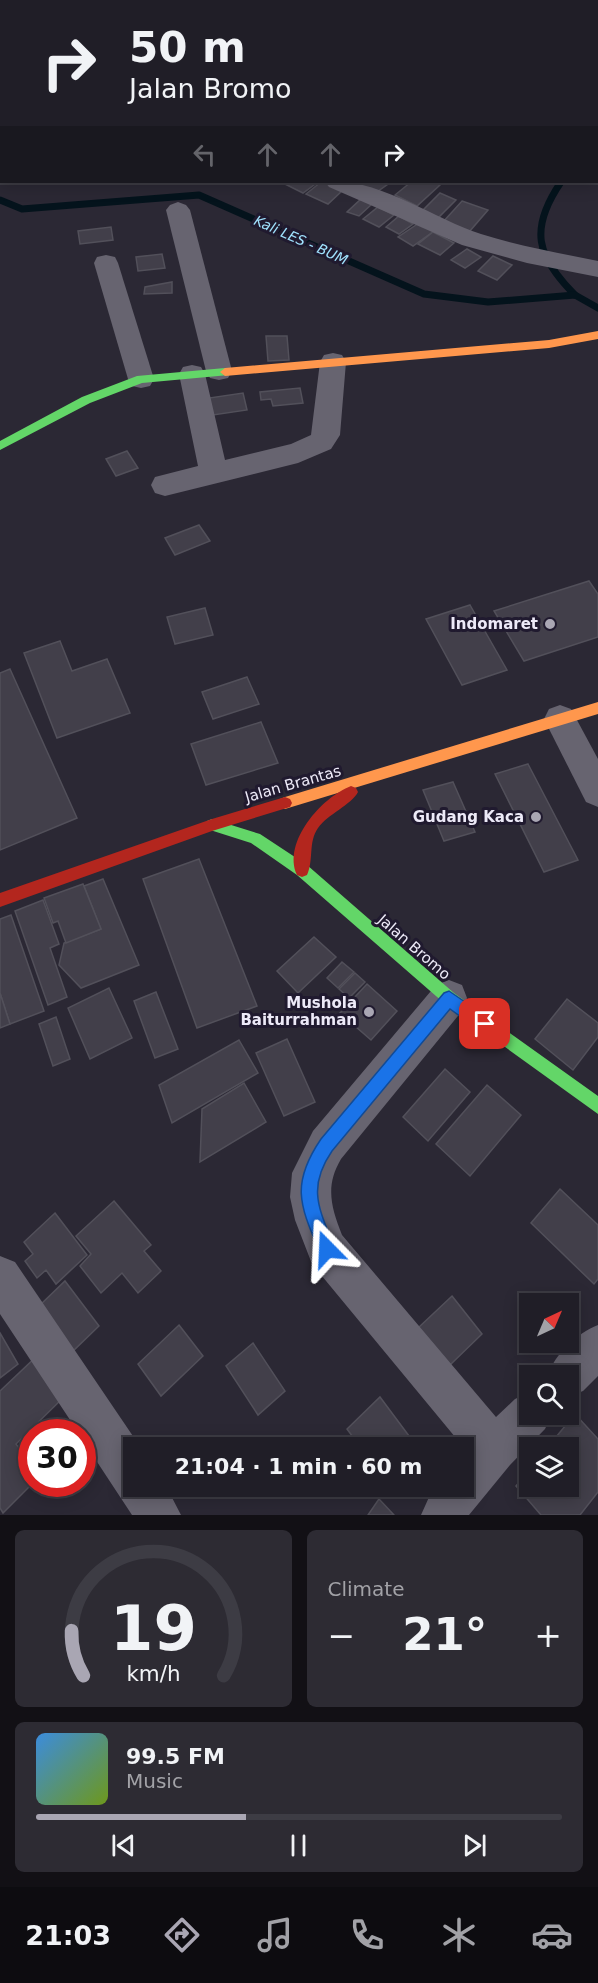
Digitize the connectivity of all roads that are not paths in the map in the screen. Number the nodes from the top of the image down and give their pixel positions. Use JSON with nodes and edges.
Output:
{"nodes":[{"id":1,"x":339,"y":183,"type":"edge"},
{"id":2,"x":178,"y":210,"type":"dead end"},
{"id":3,"x":106,"y":263,"type":"dead end"},
{"id":4,"x":596,"y":267,"type":"edge"},
{"id":5,"x":598,"y":335,"type":"edge"},
{"id":6,"x":333,"y":362,"type":"junction"},
{"id":7,"x":205,"y":373,"type":"junction"},
{"id":8,"x":141,"y":379,"type":"junction"},
{"id":9,"x":0,"y":446,"type":"edge"},
{"id":10,"x":214,"y":473,"type":"junction"},
{"id":11,"x":165,"y":485,"type":"dead end"},
{"id":12,"x":598,"y":708,"type":"edge"},
{"id":13,"x":560,"y":719,"type":"junction"},
{"id":14,"x":371,"y":778,"type":"junction"},
{"id":15,"x":598,"y":792,"type":"edge"},
{"id":16,"x":212,"y":825,"type":"junction"},
{"id":17,"x":302,"y":870,"type":"junction"},
{"id":18,"x":0,"y":900,"type":"edge"},
{"id":19,"x":449,"y":998,"type":"junction"},
{"id":20,"x":596,"y":1102,"type":"edge"},
{"id":21,"x":0,"y":1277,"type":"edge"},
{"id":22,"x":598,"y":1346,"type":"edge"},
{"id":23,"x":579,"y":1365,"type":"edge"},
{"id":24,"x":519,"y":1425,"type":"edge"},
{"id":25,"x":494,"y":1449,"type":"junction"},
{"id":26,"x":123,"y":1461,"type":"edge"},
{"id":27,"x":147,"y":1497,"type":"edge"},
{"id":28,"x":158,"y":1515,"type":"edge"},
{"id":29,"x":444,"y":1515,"type":"edge"}],
"edges":[{"from":1,"to":4,"type":"street"},
{"from":2,"to":7,"type":"street"},
{"from":3,"to":8,"type":"street"},
{"from":5,"to":6,"type":"main road"},
{"from":6,"to":7,"type":"main road"},
{"from":6,"to":10,"type":"street"},
{"from":7,"to":8,"type":"main road"},
{"from":7,"to":10,"type":"street"},
{"from":8,"to":9,"type":"main road"},
{"from":10,"to":11,"type":"street"},
{"from":12,"to":13,"type":"main road","name":"Jalan Brantas"},
{"from":13,"to":14,"type":"main road","name":"Jalan Brantas"},
{"from":13,"to":15,"type":"street"},
{"from":14,"to":16,"type":"main road","name":"Jalan Brantas"},
{"from":14,"to":17,"type":"main road"},
{"from":16,"to":17,"type":"main road","name":"Jalan Bromo"},
{"from":16,"to":18,"type":"main road","name":"Jalan Brantas"},
{"from":17,"to":19,"type":"main road","name":"Jalan Bromo"},
{"from":19,"to":20,"type":"main road","name":"Jalan Bromo"},
{"from":19,"to":25,"type":"street"},
{"from":21,"to":26,"type":"street"},
{"from":22,"to":23,"type":"street"},
{"from":24,"to":25,"type":"street"},
{"from":25,"to":29,"type":"street"},
{"from":27,"to":28,"type":"street"}]}
